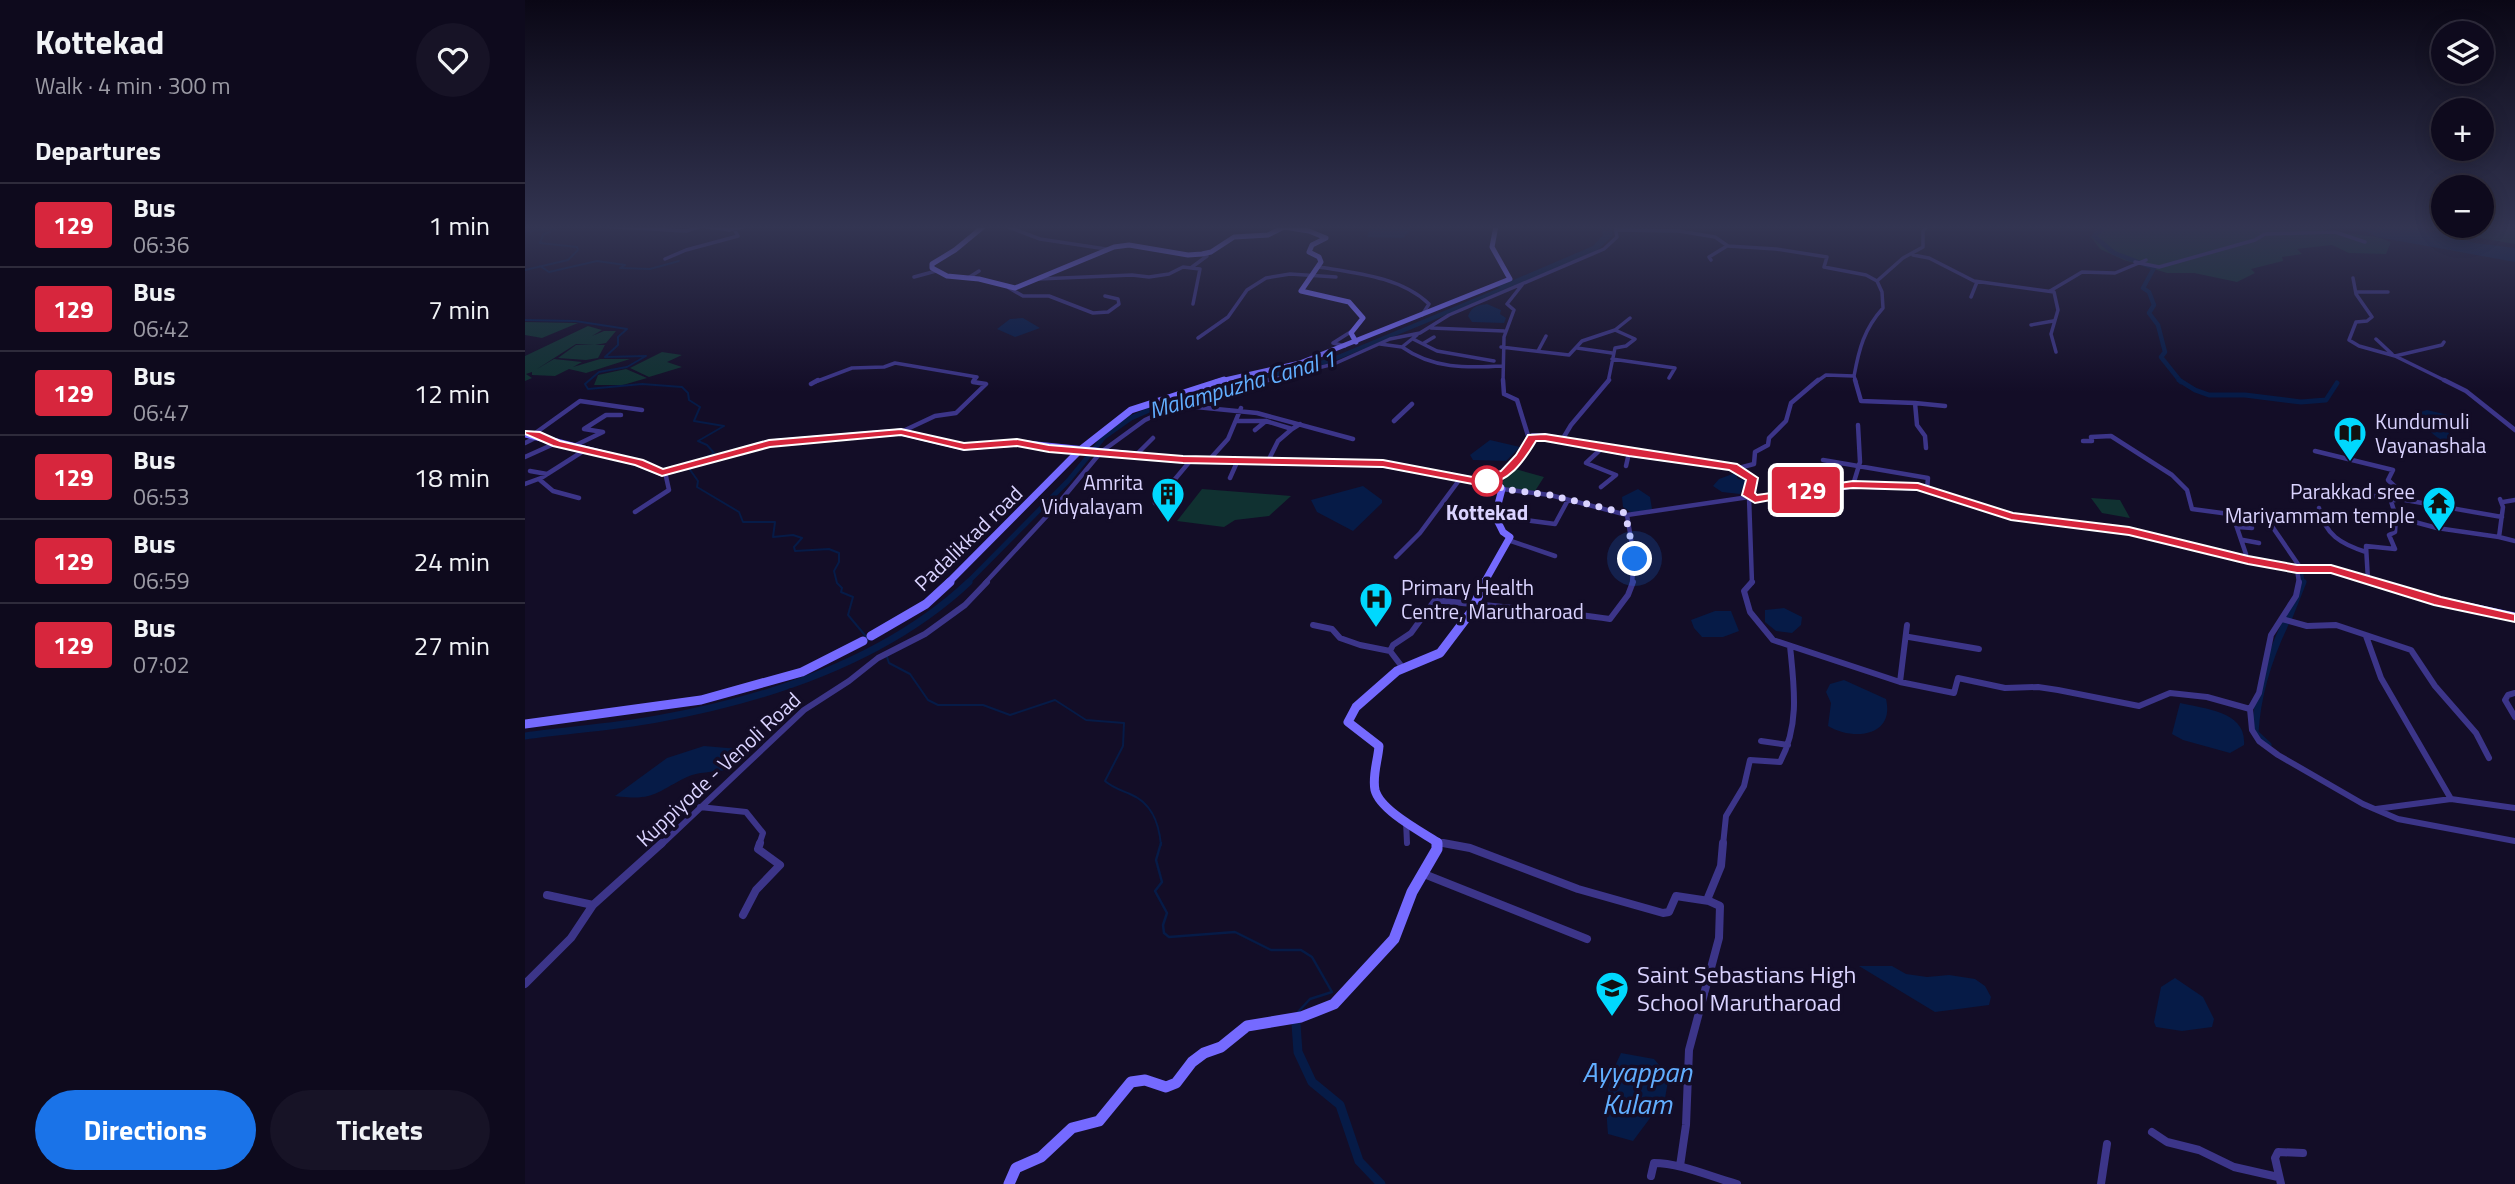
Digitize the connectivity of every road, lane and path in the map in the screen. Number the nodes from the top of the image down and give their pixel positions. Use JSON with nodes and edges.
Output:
{"nodes":[{"id":1,"x":981,"y":281,"type":"edge"},
{"id":2,"x":1030,"y":281,"type":"edge"},
{"id":3,"x":1198,"y":281,"type":"edge"},
{"id":4,"x":1262,"y":281,"type":"edge"},
{"id":5,"x":1305,"y":281,"type":"edge"},
{"id":6,"x":1381,"y":281,"type":"edge"},
{"id":7,"x":1504,"y":281,"type":"edge"},
{"id":8,"x":1515,"y":281,"type":"edge"},
{"id":9,"x":1531,"y":281,"type":"edge"},
{"id":10,"x":1877,"y":281,"type":"edge"},
{"id":11,"x":1974,"y":281,"type":"edge"},
{"id":12,"x":1976,"y":281,"type":"edge"},
{"id":13,"x":2068,"y":281,"type":"edge"},
{"id":14,"x":2353,"y":281,"type":"edge"},
{"id":15,"x":1523,"y":285,"type":"junction"},
{"id":16,"x":1009,"y":288,"type":"junction"},
{"id":17,"x":2052,"y":292,"type":"junction"},
{"id":18,"x":2357,"y":292,"type":"junction"},
{"id":19,"x":2388,"y":292,"type":"dead end"},
{"id":20,"x":1105,"y":296,"type":"dead end"},
{"id":21,"x":1971,"y":297,"type":"dead end"},
{"id":22,"x":1193,"y":304,"type":"dead end"},
{"id":23,"x":1422,"y":315,"type":"junction"},
{"id":24,"x":1630,"y":318,"type":"dead end"},
{"id":25,"x":2053,"y":321,"type":"junction"},
{"id":26,"x":2031,"y":326,"type":"dead end"},
{"id":27,"x":1431,"y":328,"type":"junction"},
{"id":28,"x":1615,"y":330,"type":"junction"},
{"id":29,"x":1352,"y":331,"type":"junction"},
{"id":30,"x":1504,"y":331,"type":"junction"},
{"id":31,"x":1420,"y":334,"type":"junction"},
{"id":32,"x":1546,"y":335,"type":"dead end"},
{"id":33,"x":1434,"y":337,"type":"dead end"},
{"id":34,"x":1198,"y":338,"type":"dead end"},
{"id":35,"x":1413,"y":339,"type":"junction"},
{"id":36,"x":2376,"y":339,"type":"dead end"},
{"id":37,"x":1356,"y":342,"type":"junction"},
{"id":38,"x":2444,"y":342,"type":"dead end"},
{"id":39,"x":1379,"y":344,"type":"junction"},
{"id":40,"x":1424,"y":344,"type":"junction"},
{"id":41,"x":1346,"y":346,"type":"junction"},
{"id":42,"x":1402,"y":347,"type":"junction"},
{"id":43,"x":1501,"y":347,"type":"junction"},
{"id":44,"x":1577,"y":348,"type":"junction"},
{"id":45,"x":1538,"y":351,"type":"junction"},
{"id":46,"x":2056,"y":352,"type":"dead end"},
{"id":47,"x":1612,"y":353,"type":"junction"},
{"id":48,"x":2395,"y":356,"type":"junction"},
{"id":49,"x":1612,"y":359,"type":"junction"},
{"id":50,"x":1494,"y":361,"type":"dead end"},
{"id":51,"x":1503,"y":366,"type":"junction"},
{"id":52,"x":1854,"y":376,"type":"junction"},
{"id":53,"x":1668,"y":378,"type":"dead end"},
{"id":54,"x":811,"y":384,"type":"dead end"},
{"id":55,"x":1915,"y":403,"type":"junction"},
{"id":56,"x":1412,"y":404,"type":"dead end"},
{"id":57,"x":1945,"y":406,"type":"dead end"},
{"id":58,"x":1196,"y":407,"type":"dead end"},
{"id":59,"x":1241,"y":408,"type":"junction"},
{"id":60,"x":642,"y":410,"type":"dead end"},
{"id":61,"x":621,"y":415,"type":"dead end"},
{"id":62,"x":1275,"y":416,"type":"junction"},
{"id":63,"x":1235,"y":421,"type":"junction"},
{"id":64,"x":1266,"y":421,"type":"junction"},
{"id":65,"x":1394,"y":421,"type":"dead end"},
{"id":66,"x":1300,"y":424,"type":"junction"},
{"id":67,"x":1859,"y":425,"type":"dead end"},
{"id":68,"x":1292,"y":429,"type":"junction"},
{"id":69,"x":1255,"y":430,"type":"dead end"},
{"id":70,"x":2515,"y":430,"type":"edge"},
{"id":71,"x":901,"y":432,"type":"junction"},
{"id":72,"x":525,"y":434,"type":"edge"},
{"id":73,"x":537,"y":435,"type":"junction"},
{"id":74,"x":1153,"y":438,"type":"dead end"},
{"id":75,"x":1353,"y":439,"type":"dead end"},
{"id":76,"x":1562,"y":440,"type":"junction"},
{"id":77,"x":2083,"y":441,"type":"dead end"},
{"id":78,"x":1530,"y":442,"type":"junction"},
{"id":79,"x":525,"y":443,"type":"edge"},
{"id":80,"x":556,"y":443,"type":"junction"},
{"id":81,"x":572,"y":447,"type":"junction"},
{"id":82,"x":1602,"y":448,"type":"junction"},
{"id":83,"x":1926,"y":448,"type":"dead end"},
{"id":84,"x":585,"y":450,"type":"junction"},
{"id":85,"x":1081,"y":450,"type":"junction"},
{"id":86,"x":1100,"y":452,"type":"junction"},
{"id":87,"x":2315,"y":452,"type":"dead end"},
{"id":88,"x":1629,"y":453,"type":"junction"},
{"id":89,"x":1136,"y":456,"type":"junction"},
{"id":90,"x":525,"y":457,"type":"edge"},
{"id":91,"x":1191,"y":460,"type":"junction"},
{"id":92,"x":1209,"y":460,"type":"junction"},
{"id":93,"x":1238,"y":460,"type":"junction"},
{"id":94,"x":1823,"y":460,"type":"dead end"},
{"id":95,"x":1268,"y":461,"type":"junction"},
{"id":96,"x":1859,"y":465,"type":"junction"},
{"id":97,"x":1626,"y":466,"type":"dead end"},
{"id":98,"x":1735,"y":468,"type":"junction"},
{"id":99,"x":530,"y":471,"type":"dead end"},
{"id":100,"x":665,"y":472,"type":"junction"},
{"id":101,"x":547,"y":474,"type":"junction"},
{"id":102,"x":1230,"y":478,"type":"dead end"},
{"id":103,"x":1461,"y":479,"type":"junction"},
{"id":104,"x":540,"y":480,"type":"junction"},
{"id":105,"x":525,"y":484,"type":"edge"},
{"id":106,"x":1498,"y":484,"type":"junction"},
{"id":107,"x":1853,"y":485,"type":"junction"},
{"id":108,"x":1601,"y":487,"type":"dead end"},
{"id":109,"x":2319,"y":487,"type":"dead end"},
{"id":110,"x":1927,"y":489,"type":"junction"},
{"id":111,"x":1749,"y":497,"type":"junction"},
{"id":112,"x":579,"y":498,"type":"dead end"},
{"id":113,"x":2393,"y":499,"type":"junction"},
{"id":114,"x":1568,"y":500,"type":"junction"},
{"id":115,"x":2405,"y":500,"type":"junction"},
{"id":116,"x":2515,"y":500,"type":"edge"},
{"id":117,"x":1155,"y":503,"type":"dead end"},
{"id":118,"x":2319,"y":508,"type":"dead end"},
{"id":119,"x":635,"y":512,"type":"dead end"},
{"id":120,"x":1627,"y":515,"type":"junction"},
{"id":121,"x":1495,"y":516,"type":"junction"},
{"id":122,"x":2234,"y":516,"type":"dead end"},
{"id":123,"x":2396,"y":517,"type":"junction"},
{"id":124,"x":2502,"y":517,"type":"junction"},
{"id":125,"x":2238,"y":527,"type":"junction"},
{"id":126,"x":2252,"y":528,"type":"dead end"},
{"id":127,"x":2499,"y":537,"type":"junction"},
{"id":128,"x":1508,"y":540,"type":"junction"},
{"id":129,"x":2243,"y":540,"type":"junction"},
{"id":130,"x":2515,"y":541,"type":"edge"},
{"id":131,"x":2259,"y":543,"type":"dead end"},
{"id":132,"x":2366,"y":552,"type":"junction"},
{"id":133,"x":1555,"y":556,"type":"dead end"},
{"id":134,"x":1396,"y":557,"type":"dead end"},
{"id":135,"x":2248,"y":560,"type":"junction"},
{"id":136,"x":2299,"y":569,"type":"junction"},
{"id":137,"x":2368,"y":580,"type":"junction"},
{"id":138,"x":1475,"y":602,"type":"junction"},
{"id":139,"x":2515,"y":617,"type":"edge"},
{"id":140,"x":2282,"y":619,"type":"junction"},
{"id":141,"x":1313,"y":625,"type":"dead end"},
{"id":142,"x":1907,"y":625,"type":"dead end"},
{"id":143,"x":1909,"y":636,"type":"junction"},
{"id":144,"x":2366,"y":636,"type":"junction"},
{"id":145,"x":1790,"y":646,"type":"junction"},
{"id":146,"x":1979,"y":649,"type":"dead end"},
{"id":147,"x":1390,"y":651,"type":"junction"},
{"id":148,"x":1403,"y":668,"type":"junction"},
{"id":149,"x":1900,"y":682,"type":"junction"},
{"id":150,"x":2515,"y":693,"type":"edge"},
{"id":151,"x":2251,"y":709,"type":"junction"},
{"id":152,"x":2515,"y":717,"type":"edge"},
{"id":153,"x":525,"y":724,"type":"edge"},
{"id":154,"x":1761,"y":741,"type":"dead end"},
{"id":155,"x":1788,"y":746,"type":"junction"},
{"id":156,"x":2489,"y":758,"type":"dead end"},
{"id":157,"x":2451,"y":799,"type":"junction"},
{"id":158,"x":700,"y":807,"type":"junction"},
{"id":159,"x":2515,"y":808,"type":"edge"},
{"id":160,"x":2375,"y":809,"type":"junction"},
{"id":161,"x":1405,"y":820,"type":"junction"},
{"id":162,"x":2515,"y":841,"type":"edge"},
{"id":163,"x":1437,"y":842,"type":"junction"},
{"id":164,"x":1407,"y":843,"type":"dead end"},
{"id":165,"x":1423,"y":873,"type":"junction"},
{"id":166,"x":547,"y":895,"type":"dead end"},
{"id":167,"x":1707,"y":900,"type":"junction"},
{"id":168,"x":593,"y":905,"type":"junction"},
{"id":169,"x":743,"y":915,"type":"dead end"},
{"id":170,"x":1587,"y":939,"type":"dead end"},
{"id":171,"x":525,"y":984,"type":"edge"},
{"id":172,"x":2152,"y":1132,"type":"dead end"},
{"id":173,"x":2107,"y":1144,"type":"dead end"},
{"id":174,"x":2303,"y":1153,"type":"dead end"},
{"id":175,"x":1681,"y":1166,"type":"junction"},
{"id":176,"x":1651,"y":1176,"type":"dead end"},
{"id":177,"x":2279,"y":1181,"type":"edge"},
{"id":178,"x":1009,"y":1184,"type":"edge"},
{"id":179,"x":1737,"y":1184,"type":"edge"},
{"id":180,"x":2101,"y":1184,"type":"edge"}],
"edges":[{"from":1,"to":16,"type":"street"},
{"from":2,"to":16,"type":"street"},
{"from":3,"to":22,"type":"street"},
{"from":4,"to":34,"type":"street"},
{"from":5,"to":29,"type":"street"},
{"from":6,"to":23,"type":"street"},
{"from":7,"to":23,"type":"street","name":"Padalikkad road"},
{"from":8,"to":15,"type":"street"},
{"from":9,"to":15,"type":"street"},
{"from":10,"to":52,"type":"street"},
{"from":11,"to":21,"type":"street"},
{"from":12,"to":17,"type":"street"},
{"from":13,"to":17,"type":"street"},
{"from":14,"to":18,"type":"street"},
{"from":15,"to":27,"type":"street"},
{"from":15,"to":30,"type":"street"},
{"from":16,"to":20,"type":"street"},
{"from":17,"to":25,"type":"street"},
{"from":18,"to":19,"type":"street"},
{"from":18,"to":48,"type":"street"},
{"from":23,"to":37,"type":"street","name":"Padalikkad road"},
{"from":24,"to":28,"type":"street"},
{"from":25,"to":26,"type":"street"},
{"from":25,"to":46,"type":"street"},
{"from":27,"to":30,"type":"street"},
{"from":27,"to":31,"type":"street"},
{"from":28,"to":44,"type":"street"},
{"from":28,"to":47,"type":"street"},
{"from":29,"to":37,"type":"street"},
{"from":29,"to":41,"type":"street"},
{"from":30,"to":43,"type":"street"},
{"from":31,"to":35,"type":"street"},
{"from":31,"to":39,"type":"street","name":"Kuppiyode - Venoli Road"},
{"from":32,"to":45,"type":"street"},
{"from":33,"to":40,"type":"street"},
{"from":35,"to":40,"type":"street"},
{"from":35,"to":42,"type":"street"},
{"from":36,"to":48,"type":"street"},
{"from":37,"to":41,"type":"street","name":"Padalikkad road"},
{"from":38,"to":48,"type":"street"},
{"from":39,"to":42,"type":"street"},
{"from":39,"to":86,"type":"street","name":"Kuppiyode - Venoli Road"},
{"from":40,"to":50,"type":"street"},
{"from":41,"to":85,"type":"street","name":"Padalikkad road"},
{"from":42,"to":51,"type":"street"},
{"from":43,"to":45,"type":"street"},
{"from":43,"to":51,"type":"street"},
{"from":44,"to":45,"type":"street"},
{"from":44,"to":47,"type":"street"},
{"from":47,"to":49,"type":"street"},
{"from":48,"to":70,"type":"street"},
{"from":49,"to":53,"type":"street"},
{"from":49,"to":76,"type":"street"},
{"from":51,"to":78,"type":"street"},
{"from":52,"to":55,"type":"street"},
{"from":52,"to":98,"type":"street"},
{"from":54,"to":71,"type":"street"},
{"from":55,"to":57,"type":"street"},
{"from":55,"to":83,"type":"street"},
{"from":56,"to":65,"type":"street"},
{"from":58,"to":59,"type":"street"},
{"from":59,"to":62,"type":"street"},
{"from":59,"to":63,"type":"street"},
{"from":60,"to":73,"type":"street"},
{"from":61,"to":81,"type":"street"},
{"from":62,"to":64,"type":"street"},
{"from":62,"to":66,"type":"street"},
{"from":63,"to":64,"type":"street"},
{"from":63,"to":92,"type":"street"},
{"from":64,"to":68,"type":"street"},
{"from":64,"to":69,"type":"street"},
{"from":66,"to":68,"type":"street"},
{"from":66,"to":75,"type":"street"},
{"from":67,"to":96,"type":"street"},
{"from":68,"to":95,"type":"street"},
{"from":71,"to":85,"type":"street"},
{"from":71,"to":100,"type":"street"},
{"from":72,"to":73,"type":"street"},
{"from":73,"to":79,"type":"street"},
{"from":73,"to":80,"type":"street"},
{"from":74,"to":89,"type":"street"},
{"from":76,"to":78,"type":"street"},
{"from":76,"to":82,"type":"street"},
{"from":77,"to":136,"type":"street"},
{"from":78,"to":106,"type":"street"},
{"from":80,"to":81,"type":"street"},
{"from":80,"to":90,"type":"street"},
{"from":81,"to":84,"type":"street"},
{"from":82,"to":88,"type":"street"},
{"from":82,"to":108,"type":"street"},
{"from":84,"to":100,"type":"street"},
{"from":84,"to":101,"type":"street"},
{"from":85,"to":86,"type":"street"},
{"from":85,"to":153,"type":"street","name":"Padalikkad road"},
{"from":86,"to":89,"type":"street"},
{"from":86,"to":158,"type":"street","name":"Kuppiyode - Venoli Road"},
{"from":87,"to":115,"type":"street"},
{"from":88,"to":97,"type":"street"},
{"from":88,"to":98,"type":"street"},
{"from":89,"to":91,"type":"street"},
{"from":91,"to":92,"type":"street"},
{"from":91,"to":117,"type":"street"},
{"from":92,"to":93,"type":"street"},
{"from":93,"to":95,"type":"street"},
{"from":93,"to":102,"type":"street"},
{"from":94,"to":96,"type":"street"},
{"from":95,"to":103,"type":"street"},
{"from":96,"to":107,"type":"street"},
{"from":96,"to":110,"type":"street"},
{"from":98,"to":111,"type":"street"},
{"from":99,"to":101,"type":"street"},
{"from":100,"to":119,"type":"street"},
{"from":101,"to":104,"type":"street"},
{"from":103,"to":106,"type":"street"},
{"from":103,"to":134,"type":"street"},
{"from":104,"to":105,"type":"street"},
{"from":104,"to":112,"type":"street"},
{"from":106,"to":114,"type":"street"},
{"from":106,"to":121,"type":"street"},
{"from":107,"to":110,"type":"street"},
{"from":107,"to":111,"type":"street"},
{"from":109,"to":113,"type":"street"},
{"from":110,"to":135,"type":"street"},
{"from":111,"to":120,"type":"street"},
{"from":111,"to":145,"type":"street"},
{"from":113,"to":115,"type":"street"},
{"from":113,"to":123,"type":"street"},
{"from":114,"to":120,"type":"street"},
{"from":114,"to":121,"type":"street"},
{"from":115,"to":124,"type":"street"},
{"from":116,"to":124,"type":"street"},
{"from":118,"to":132,"type":"street"},
{"from":120,"to":138,"type":"street"},
{"from":121,"to":128,"type":"street"},
{"from":122,"to":125,"type":"street"},
{"from":123,"to":127,"type":"street"},
{"from":123,"to":132,"type":"street"},
{"from":124,"to":127,"type":"street"},
{"from":125,"to":126,"type":"street"},
{"from":125,"to":129,"type":"street"},
{"from":127,"to":130,"type":"street"},
{"from":128,"to":133,"type":"street"},
{"from":128,"to":138,"type":"street"},
{"from":129,"to":131,"type":"street"},
{"from":129,"to":135,"type":"street"},
{"from":132,"to":137,"type":"street"},
{"from":135,"to":136,"type":"street"},
{"from":136,"to":137,"type":"street"},
{"from":136,"to":140,"type":"street"},
{"from":137,"to":139,"type":"street"},
{"from":138,"to":147,"type":"street"},
{"from":138,"to":148,"type":"street"},
{"from":140,"to":144,"type":"street"},
{"from":140,"to":151,"type":"street"},
{"from":141,"to":147,"type":"street"},
{"from":142,"to":143,"type":"street"},
{"from":143,"to":146,"type":"street"},
{"from":143,"to":149,"type":"street"},
{"from":144,"to":156,"type":"street"},
{"from":144,"to":157,"type":"street"},
{"from":145,"to":149,"type":"street"},
{"from":145,"to":155,"type":"street"},
{"from":147,"to":148,"type":"street"},
{"from":148,"to":161,"type":"street"},
{"from":149,"to":151,"type":"street"},
{"from":150,"to":152,"type":"street"},
{"from":151,"to":160,"type":"street"},
{"from":154,"to":155,"type":"street"},
{"from":155,"to":167,"type":"street"},
{"from":157,"to":159,"type":"street"},
{"from":157,"to":160,"type":"street"},
{"from":158,"to":168,"type":"street","name":"Kuppiyode - Venoli Road"},
{"from":158,"to":169,"type":"street"},
{"from":160,"to":162,"type":"street"},
{"from":161,"to":163,"type":"street"},
{"from":161,"to":164,"type":"street"},
{"from":163,"to":165,"type":"street"},
{"from":163,"to":167,"type":"street"},
{"from":165,"to":170,"type":"street"},
{"from":165,"to":178,"type":"street"},
{"from":166,"to":168,"type":"street"},
{"from":167,"to":175,"type":"street"},
{"from":168,"to":171,"type":"street","name":"Kuppiyode - Venoli Road"},
{"from":172,"to":177,"type":"street"},
{"from":173,"to":180,"type":"street"},
{"from":174,"to":177,"type":"street"},
{"from":175,"to":176,"type":"street"},
{"from":175,"to":179,"type":"street"}]}
